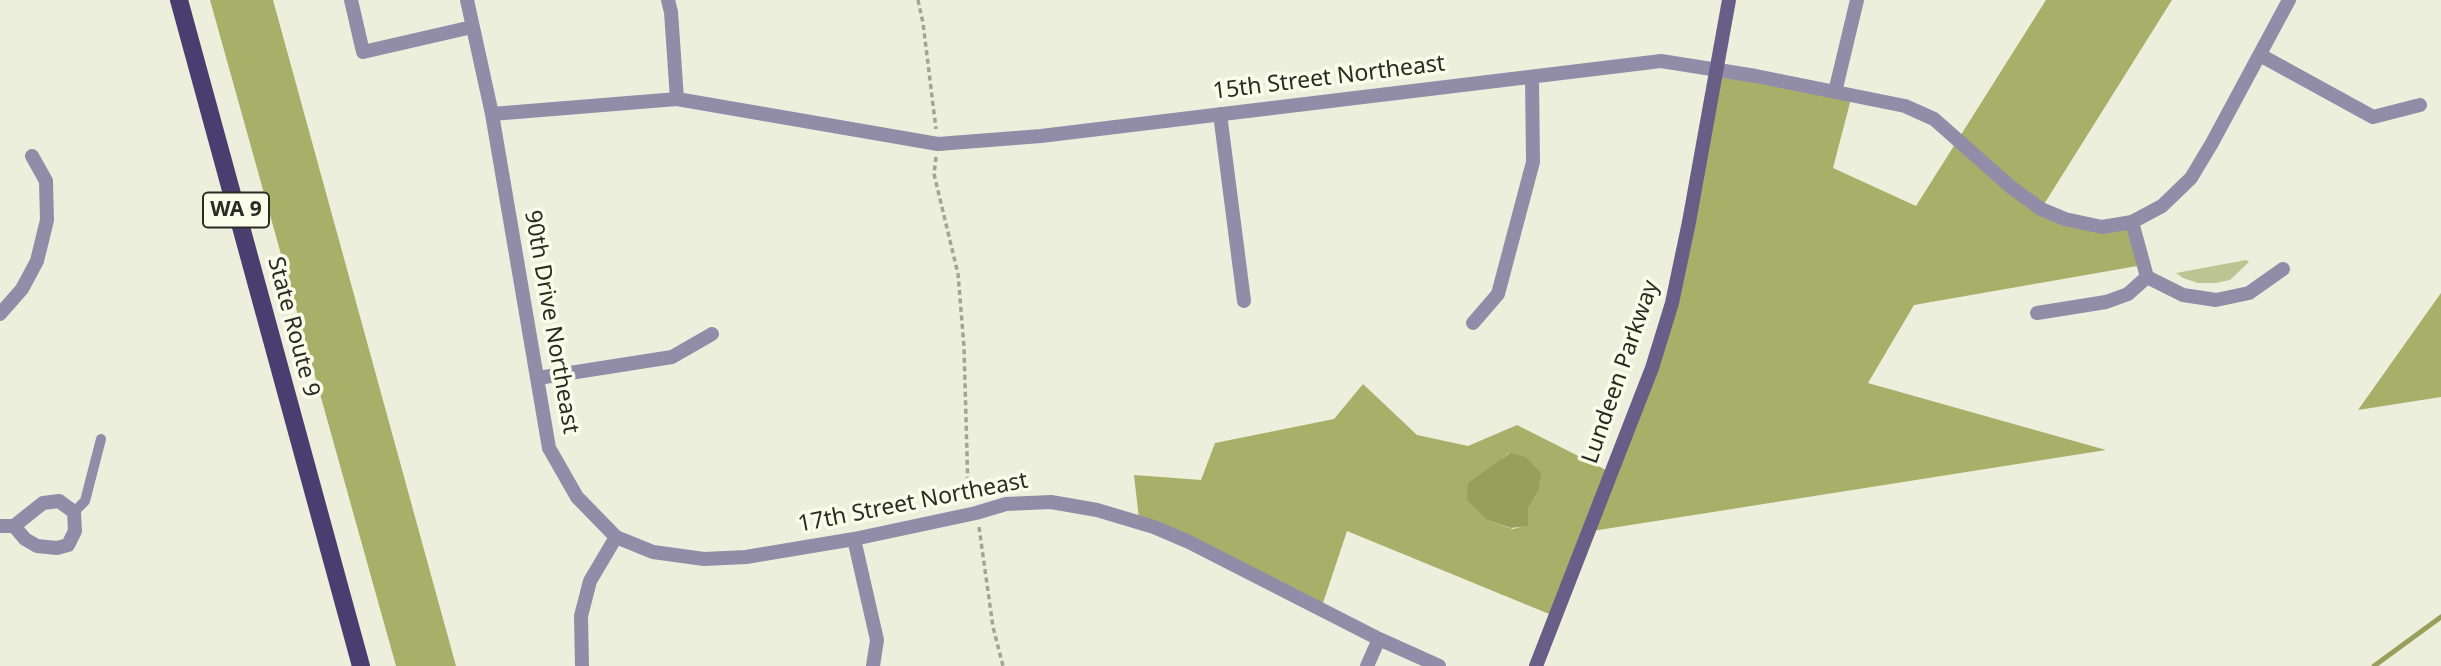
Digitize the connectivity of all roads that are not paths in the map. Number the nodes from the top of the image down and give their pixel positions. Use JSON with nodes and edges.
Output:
{"nodes":[{"id":1,"x":179,"y":0,"type":"edge"},
{"id":2,"x":351,"y":0,"type":"edge"},
{"id":3,"x":467,"y":0,"type":"edge"},
{"id":4,"x":668,"y":0,"type":"edge"},
{"id":5,"x":1729,"y":0,"type":"edge"},
{"id":6,"x":1857,"y":0,"type":"edge"},
{"id":7,"x":2289,"y":0,"type":"edge"},
{"id":8,"x":472,"y":27,"type":"junction"},
{"id":9,"x":2260,"y":55,"type":"junction"},
{"id":10,"x":1717,"y":69,"type":"junction"},
{"id":11,"x":1532,"y":77,"type":"junction"},
{"id":12,"x":1835,"y":92,"type":"junction"},
{"id":13,"x":677,"y":99,"type":"junction"},
{"id":14,"x":2420,"y":105,"type":"dead end"},
{"id":15,"x":492,"y":114,"type":"junction"},
{"id":16,"x":1220,"y":114,"type":"junction"},
{"id":17,"x":32,"y":156,"type":"dead end"},
{"id":18,"x":2132,"y":222,"type":"junction"},
{"id":19,"x":2283,"y":270,"type":"dead end"},
{"id":20,"x":2147,"y":277,"type":"junction"},
{"id":21,"x":1244,"y":301,"type":"dead end"},
{"id":22,"x":2038,"y":313,"type":"dead end"},
{"id":23,"x":0,"y":314,"type":"edge"},
{"id":24,"x":1473,"y":323,"type":"dead end"},
{"id":25,"x":712,"y":334,"type":"dead end"},
{"id":26,"x":538,"y":378,"type":"junction"},
{"id":27,"x":101,"y":439,"type":"dead end"},
{"id":28,"x":74,"y":512,"type":"junction"},
{"id":29,"x":7,"y":526,"type":"edge"},
{"id":30,"x":616,"y":537,"type":"junction"},
{"id":31,"x":854,"y":539,"type":"junction"},
{"id":32,"x":1379,"y":639,"type":"junction"},
{"id":33,"x":361,"y":666,"type":"edge"},
{"id":34,"x":582,"y":666,"type":"edge"},
{"id":35,"x":873,"y":666,"type":"edge"},
{"id":36,"x":1367,"y":666,"type":"edge"},
{"id":37,"x":1439,"y":666,"type":"edge"},
{"id":38,"x":1536,"y":666,"type":"edge"}],
"edges":[{"from":1,"to":33,"type":"main road","name":"State Route 9","number":"WA 9"},
{"from":2,"to":8,"type":"street"},
{"from":3,"to":8,"type":"street","name":"90th Drive Northeast"},
{"from":4,"to":13,"type":"street"},
{"from":5,"to":10,"type":"main road","name":"Lundeen Parkway"},
{"from":6,"to":12,"type":"street"},
{"from":7,"to":9,"type":"street"},
{"from":8,"to":15,"type":"street","name":"90th Drive Northeast"},
{"from":9,"to":14,"type":"street"},
{"from":9,"to":18,"type":"street"},
{"from":10,"to":11,"type":"street","name":"15th Street Northeast"},
{"from":10,"to":12,"type":"street","name":"15th Street Northeast"},
{"from":10,"to":38,"type":"main road","name":"Lundeen Parkway"},
{"from":11,"to":16,"type":"street","name":"15th Street Northeast"},
{"from":11,"to":24,"type":"street"},
{"from":12,"to":18,"type":"street","name":"15th Street Northeast"},
{"from":13,"to":15,"type":"street","name":"15th Street Northeast"},
{"from":13,"to":16,"type":"street","name":"15th Street Northeast"},
{"from":15,"to":26,"type":"street","name":"90th Drive Northeast"},
{"from":16,"to":21,"type":"street"},
{"from":17,"to":23,"type":"street"},
{"from":18,"to":20,"type":"street"},
{"from":19,"to":20,"type":"street"},
{"from":20,"to":22,"type":"street"},
{"from":25,"to":26,"type":"street"},
{"from":26,"to":30,"type":"street","name":"90th Drive Northeast"},
{"from":27,"to":28,"type":"lane"},
{"from":28,"to":29,"type":"street"},
{"from":28,"to":29,"type":"street"},
{"from":30,"to":31,"type":"street","name":"17th Street Northeast"},
{"from":30,"to":34,"type":"street"},
{"from":31,"to":32,"type":"street","name":"17th Street Northeast"},
{"from":31,"to":35,"type":"street"},
{"from":32,"to":36,"type":"street"},
{"from":32,"to":37,"type":"street","name":"17th Street Northeast"}]}
